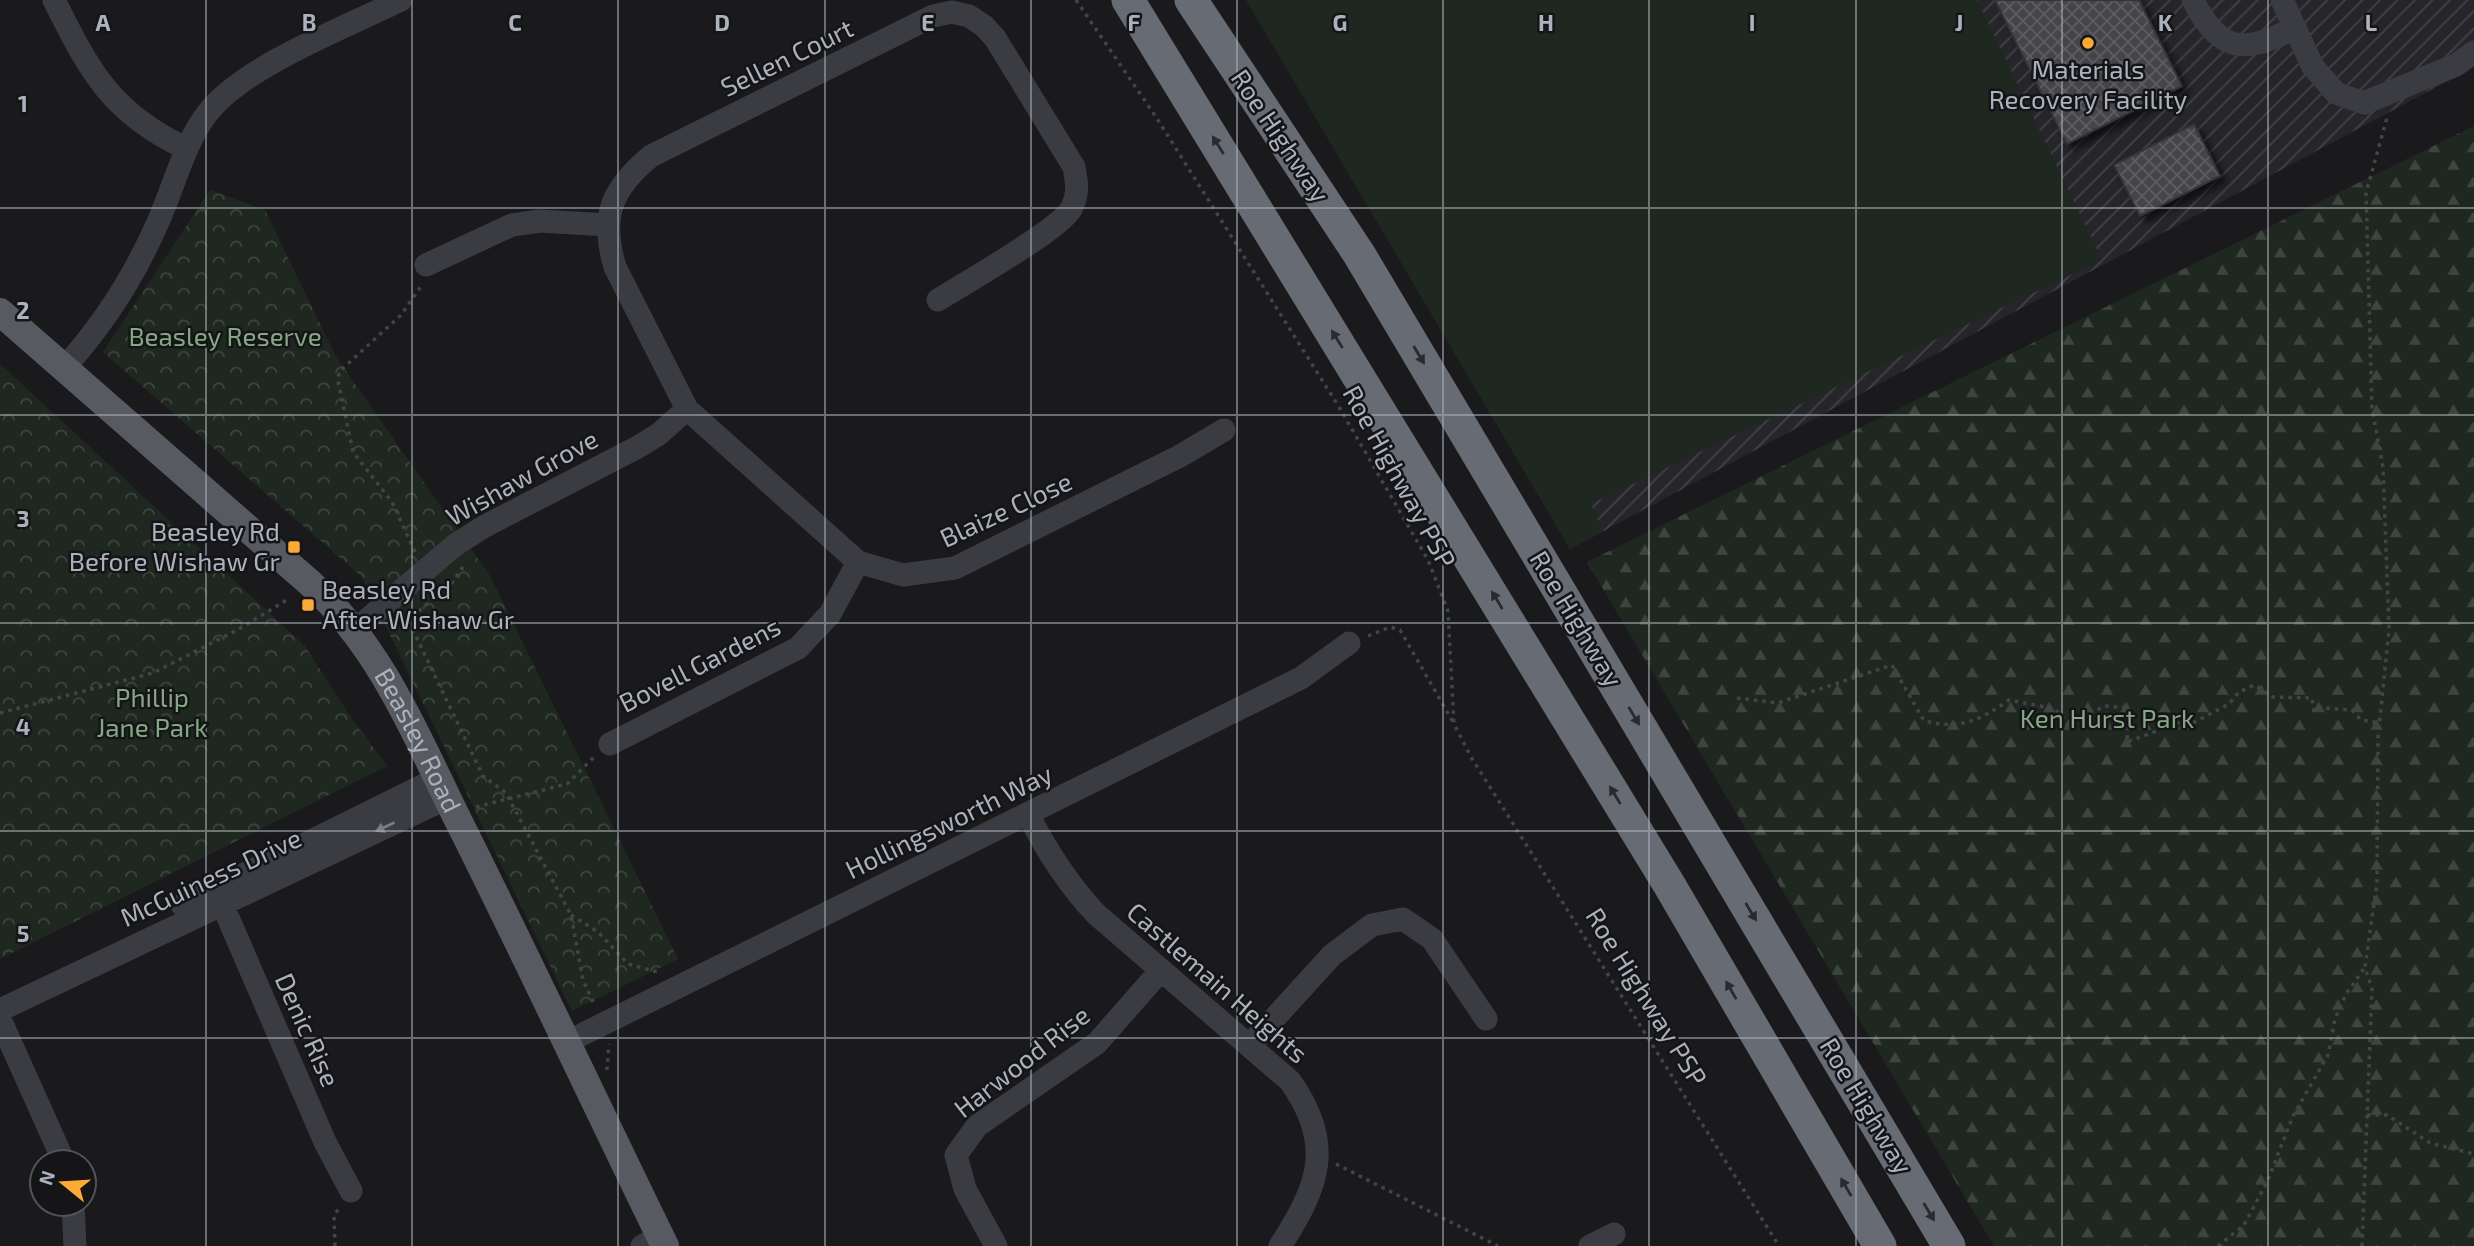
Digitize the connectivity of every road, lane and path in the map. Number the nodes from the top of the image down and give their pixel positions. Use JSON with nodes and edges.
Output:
{"nodes":[{"id":1,"x":54,"y":0,"type":"edge"},
{"id":2,"x":401,"y":0,"type":"edge"},
{"id":3,"x":1076,"y":0,"type":"edge"},
{"id":4,"x":1128,"y":0,"type":"edge"},
{"id":5,"x":1191,"y":0,"type":"edge"},
{"id":6,"x":1219,"y":0,"type":"edge"},
{"id":7,"x":2193,"y":0,"type":"edge"},
{"id":8,"x":2282,"y":0,"type":"edge"},
{"id":9,"x":2295,"y":27,"type":"junction"},
{"id":10,"x":2474,"y":52,"type":"edge"},
{"id":11,"x":2394,"y":90,"type":"junction"},
{"id":12,"x":187,"y":149,"type":"junction"},
{"id":13,"x":608,"y":225,"type":"junction"},
{"id":14,"x":1359,"y":254,"type":"junction"},
{"id":15,"x":426,"y":265,"type":"joint"},
{"id":16,"x":938,"y":300,"type":"dead end"},
{"id":17,"x":0,"y":312,"type":"edge"},
{"id":18,"x":58,"y":363,"type":"junction"},
{"id":19,"x":687,"y":409,"type":"junction"},
{"id":20,"x":1224,"y":430,"type":"dead end"},
{"id":21,"x":456,"y":545,"type":"junction"},
{"id":22,"x":416,"y":554,"type":"dead end"},
{"id":23,"x":858,"y":562,"type":"junction"},
{"id":24,"x":290,"y":598,"type":"dead end"},
{"id":25,"x":355,"y":630,"type":"junction"},
{"id":26,"x":1349,"y":643,"type":"joint"},
{"id":27,"x":1737,"y":698,"type":"dead end"},
{"id":28,"x":0,"y":713,"type":"edge"},
{"id":29,"x":2380,"y":723,"type":"junction"},
{"id":30,"x":1454,"y":724,"type":"junction"},
{"id":31,"x":610,"y":744,"type":"joint"},
{"id":32,"x":508,"y":797,"type":"junction"},
{"id":33,"x":448,"y":799,"type":"junction"},
{"id":34,"x":1028,"y":814,"type":"junction"},
{"id":35,"x":219,"y":896,"type":"junction"},
{"id":36,"x":571,"y":915,"type":"junction"},
{"id":37,"x":2365,"y":967,"type":"junction"},
{"id":38,"x":1161,"y":970,"type":"junction"},
{"id":39,"x":679,"y":987,"type":"junction"},
{"id":40,"x":0,"y":994,"type":"edge"},
{"id":41,"x":0,"y":1010,"type":"edge"},
{"id":42,"x":598,"y":1011,"type":"dead end"},
{"id":43,"x":0,"y":1019,"type":"edge"},
{"id":44,"x":1486,"y":1019,"type":"dead end"},
{"id":45,"x":569,"y":1041,"type":"junction"},
{"id":46,"x":1250,"y":1045,"type":"junction"},
{"id":47,"x":2367,"y":1115,"type":"junction"},
{"id":48,"x":58,"y":1148,"type":"edge"},
{"id":49,"x":2474,"y":1154,"type":"edge"},
{"id":50,"x":1317,"y":1161,"type":"junction"},
{"id":51,"x":351,"y":1191,"type":"joint"},
{"id":52,"x":74,"y":1218,"type":"edge"},
{"id":53,"x":1614,"y":1234,"type":"dead end"},
{"id":54,"x":656,"y":1243,"type":"edge"},
{"id":55,"x":75,"y":1246,"type":"edge"},
{"id":56,"x":335,"y":1246,"type":"edge"},
{"id":57,"x":996,"y":1246,"type":"edge"},
{"id":58,"x":1279,"y":1246,"type":"edge"},
{"id":59,"x":1498,"y":1246,"type":"edge"},
{"id":60,"x":1590,"y":1246,"type":"edge"},
{"id":61,"x":1779,"y":1246,"type":"edge"},
{"id":62,"x":1880,"y":1246,"type":"edge"},
{"id":63,"x":1949,"y":1246,"type":"edge"},
{"id":64,"x":2218,"y":1246,"type":"edge"},
{"id":65,"x":2362,"y":1246,"type":"edge"}],
"edges":[{"from":1,"to":12,"type":"street"},
{"from":2,"to":12,"type":"street"},
{"from":3,"to":30,"type":"path","name":"Roe Highway PSP"},
{"from":62,"to":4,"type":"highway","name":"Roe Highway","one_way":true},
{"from":5,"to":14,"type":"highway","name":"Roe Highway"},
{"from":6,"to":14,"type":"highway"},
{"from":7,"to":9,"type":"street"},
{"from":8,"to":9,"type":"street"},
{"from":9,"to":11,"type":"street"},
{"from":10,"to":11,"type":"street"},
{"from":11,"to":29,"type":"path"},
{"from":12,"to":18,"type":"street"},
{"from":13,"to":15,"type":"street"},
{"from":13,"to":16,"type":"street","name":"Sellen Court"},
{"from":13,"to":19,"type":"street","name":"Sellen Court"},
{"from":14,"to":63,"type":"highway","name":"Roe Highway","one_way":true},
{"from":15,"to":22,"type":"path"},
{"from":17,"to":18,"type":"main road","name":"Beasley Road"},
{"from":18,"to":25,"type":"main road","name":"Beasley Road"},
{"from":19,"to":21,"type":"street","name":"Wishaw Grove"},
{"from":19,"to":23,"type":"street","name":"Blaize Close"},
{"from":20,"to":23,"type":"street","name":"Blaize Close"},
{"from":21,"to":25,"type":"street","name":"Wishaw Grove"},
{"from":21,"to":32,"type":"path"},
{"from":23,"to":31,"type":"street","name":"Bovell Gardens"},
{"from":24,"to":28,"type":"path"},
{"from":25,"to":33,"type":"main road","name":"Beasley Road"},
{"from":26,"to":30,"type":"path"},
{"from":26,"to":34,"type":"street","name":"Hollingsworth Way"},
{"from":27,"to":29,"type":"path"},
{"from":29,"to":37,"type":"path"},
{"from":30,"to":61,"type":"path","name":"Roe Highway PSP"},
{"from":31,"to":32,"type":"path"},
{"from":32,"to":33,"type":"path"},
{"from":32,"to":36,"type":"path"},
{"from":33,"to":35,"type":"street","name":"McGuiness Drive"},
{"from":33,"to":45,"type":"main road","name":"Beasley Road"},
{"from":34,"to":38,"type":"street","name":"Castlemain Heights"},
{"from":34,"to":39,"type":"street","name":"Hollingsworth Way"},
{"from":35,"to":40,"type":"street","name":"McGuiness Drive"},
{"from":35,"to":41,"type":"street","name":"McGuiness Drive"},
{"from":35,"to":51,"type":"street","name":"Denic Rise"},
{"from":36,"to":39,"type":"path"},
{"from":36,"to":42,"type":"path"},
{"from":37,"to":47,"type":"path"},
{"from":37,"to":64,"type":"path"},
{"from":38,"to":46,"type":"street","name":"Castlemain Heights"},
{"from":38,"to":57,"type":"street","name":"Harwood Rise"},
{"from":39,"to":45,"type":"street","name":"Hollingsworth Way"},
{"from":43,"to":48,"type":"street"},
{"from":44,"to":46,"type":"street"},
{"from":45,"to":54,"type":"main road","name":"Beasley Road"},
{"from":46,"to":50,"type":"street","name":"Castlemain Heights"},
{"from":47,"to":49,"type":"path"},
{"from":47,"to":65,"type":"path"},
{"from":50,"to":58,"type":"street","name":"Castlemain Heights"},
{"from":50,"to":59,"type":"path"},
{"from":51,"to":56,"type":"path"},
{"from":52,"to":55,"type":"street"},
{"from":53,"to":60,"type":"street"}]}
